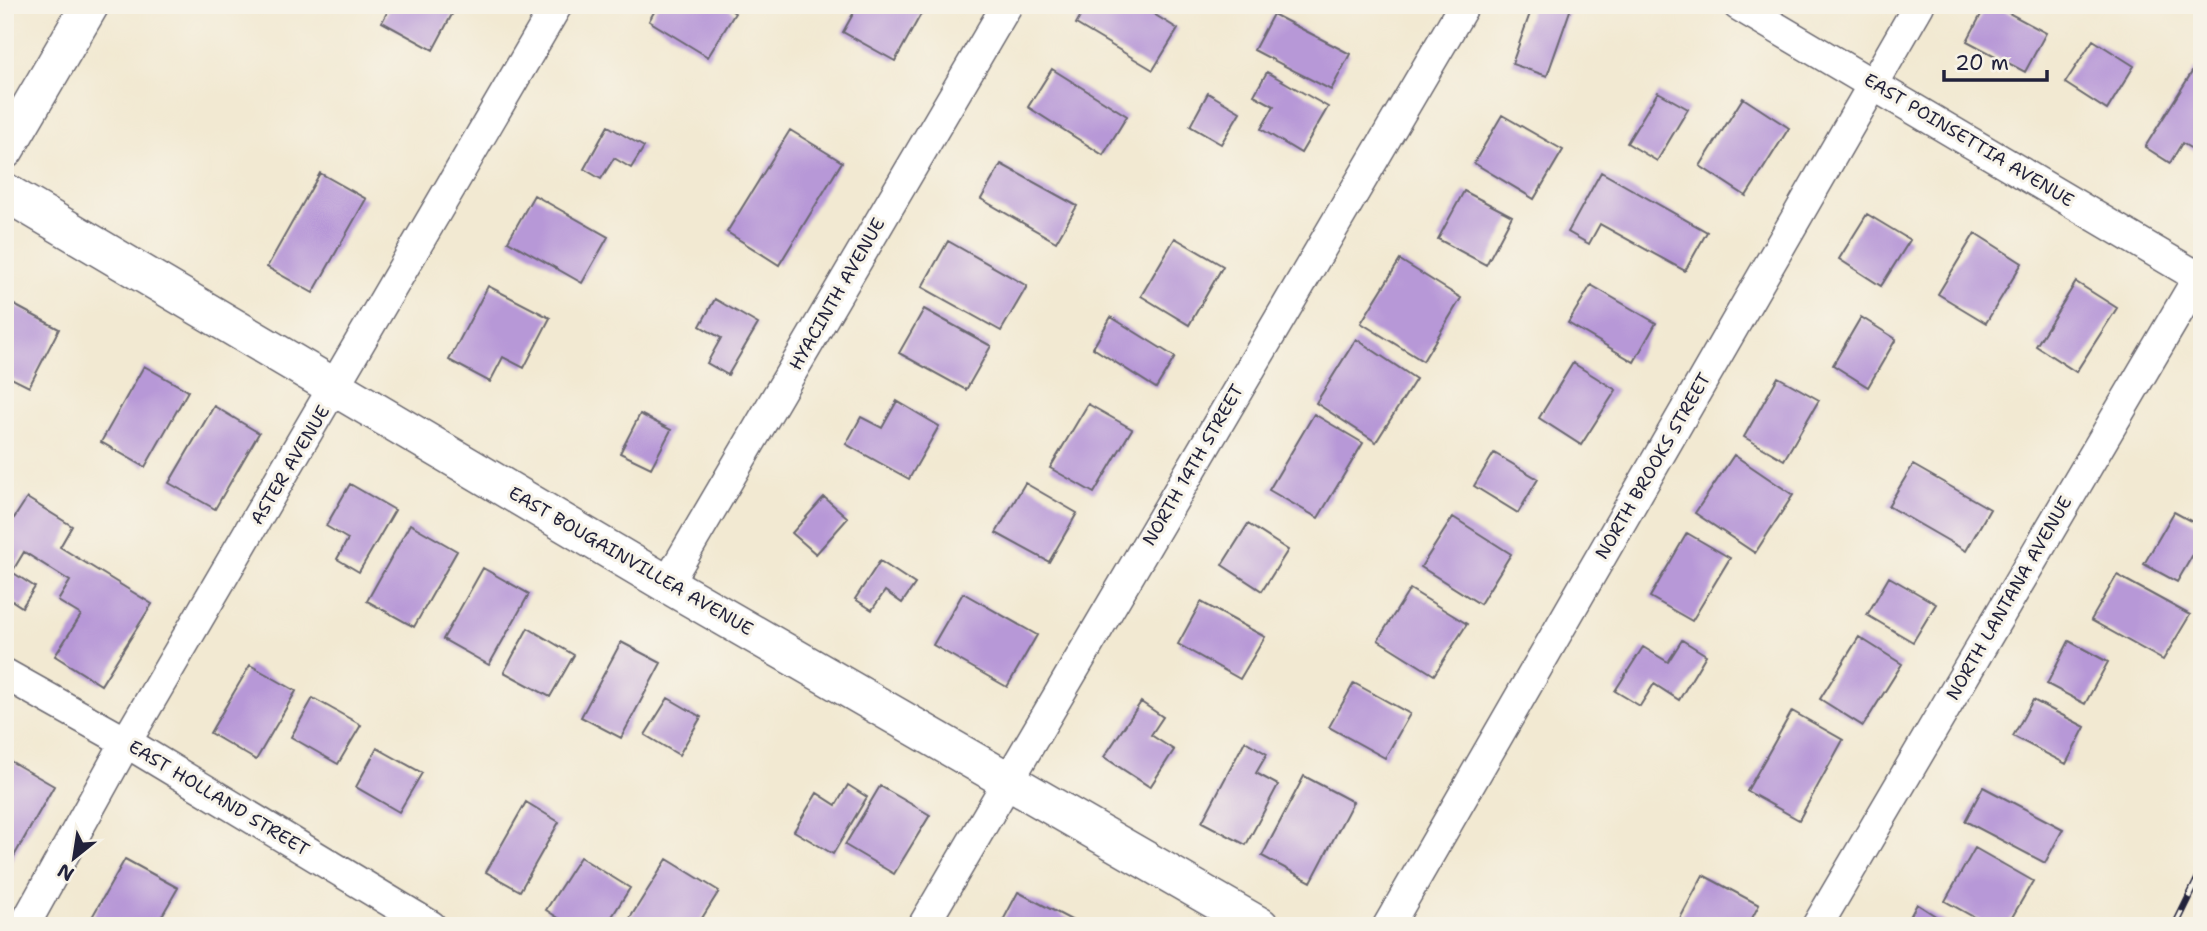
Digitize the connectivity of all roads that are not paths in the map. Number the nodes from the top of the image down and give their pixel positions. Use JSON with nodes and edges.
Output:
{"nodes":[{"id":1,"x":90,"y":5,"type":"edge"},
{"id":2,"x":557,"y":5,"type":"edge"},
{"id":3,"x":1007,"y":5,"type":"edge"},
{"id":4,"x":1464,"y":5,"type":"edge"},
{"id":5,"x":1738,"y":5,"type":"edge"},
{"id":6,"x":1919,"y":5,"type":"edge"},
{"id":7,"x":1874,"y":84,"type":"junction"},
{"id":8,"x":5,"y":150,"type":"edge"},
{"id":9,"x":5,"y":192,"type":"edge"},
{"id":10,"x":2200,"y":274,"type":"edge"},
{"id":11,"x":336,"y":387,"type":"junction"},
{"id":12,"x":667,"y":584,"type":"junction"},
{"id":13,"x":5,"y":674,"type":"edge"},
{"id":14,"x":126,"y":742,"type":"junction"},
{"id":15,"x":1008,"y":780,"type":"junction"},
{"id":16,"x":24,"y":926,"type":"edge"},
{"id":17,"x":431,"y":926,"type":"edge"},
{"id":18,"x":923,"y":926,"type":"edge"},
{"id":19,"x":1260,"y":926,"type":"edge"},
{"id":20,"x":1388,"y":926,"type":"edge"},
{"id":21,"x":1817,"y":926,"type":"edge"}],
"edges":[{"from":1,"to":8,"type":"street"},
{"from":2,"to":11,"type":"street","name":"ASTER AVENUE"},
{"from":3,"to":12,"type":"street","name":"HYACINTH AVENUE"},
{"from":4,"to":15,"type":"street","name":"NORTH 14TH STREET"},
{"from":5,"to":7,"type":"street","name":"EAST POINSETTIA AVENUE"},
{"from":6,"to":7,"type":"street","name":"NORTH BROOKS STREET"},
{"from":7,"to":10,"type":"street","name":"EAST POINSETTIA AVENUE"},
{"from":7,"to":20,"type":"street","name":"NORTH BROOKS STREET"},
{"from":9,"to":11,"type":"street","name":"EAST BOUGAINVILLEA AVENUE"},
{"from":10,"to":21,"type":"street","name":"NORTH LANTANA AVENUE"},
{"from":11,"to":12,"type":"street","name":"EAST BOUGAINVILLEA AVENUE"},
{"from":11,"to":14,"type":"street","name":"ASTER AVENUE"},
{"from":12,"to":15,"type":"street","name":"EAST BOUGAINVILLEA AVENUE"},
{"from":13,"to":14,"type":"street","name":"EAST HOLLAND STREET"},
{"from":14,"to":16,"type":"street","name":"ASTER AVENUE"},
{"from":14,"to":17,"type":"street","name":"EAST HOLLAND STREET"},
{"from":15,"to":18,"type":"street","name":"NORTH 14TH STREET"},
{"from":15,"to":19,"type":"street","name":"EAST BOUGAINVILLEA AVENUE"}]}
